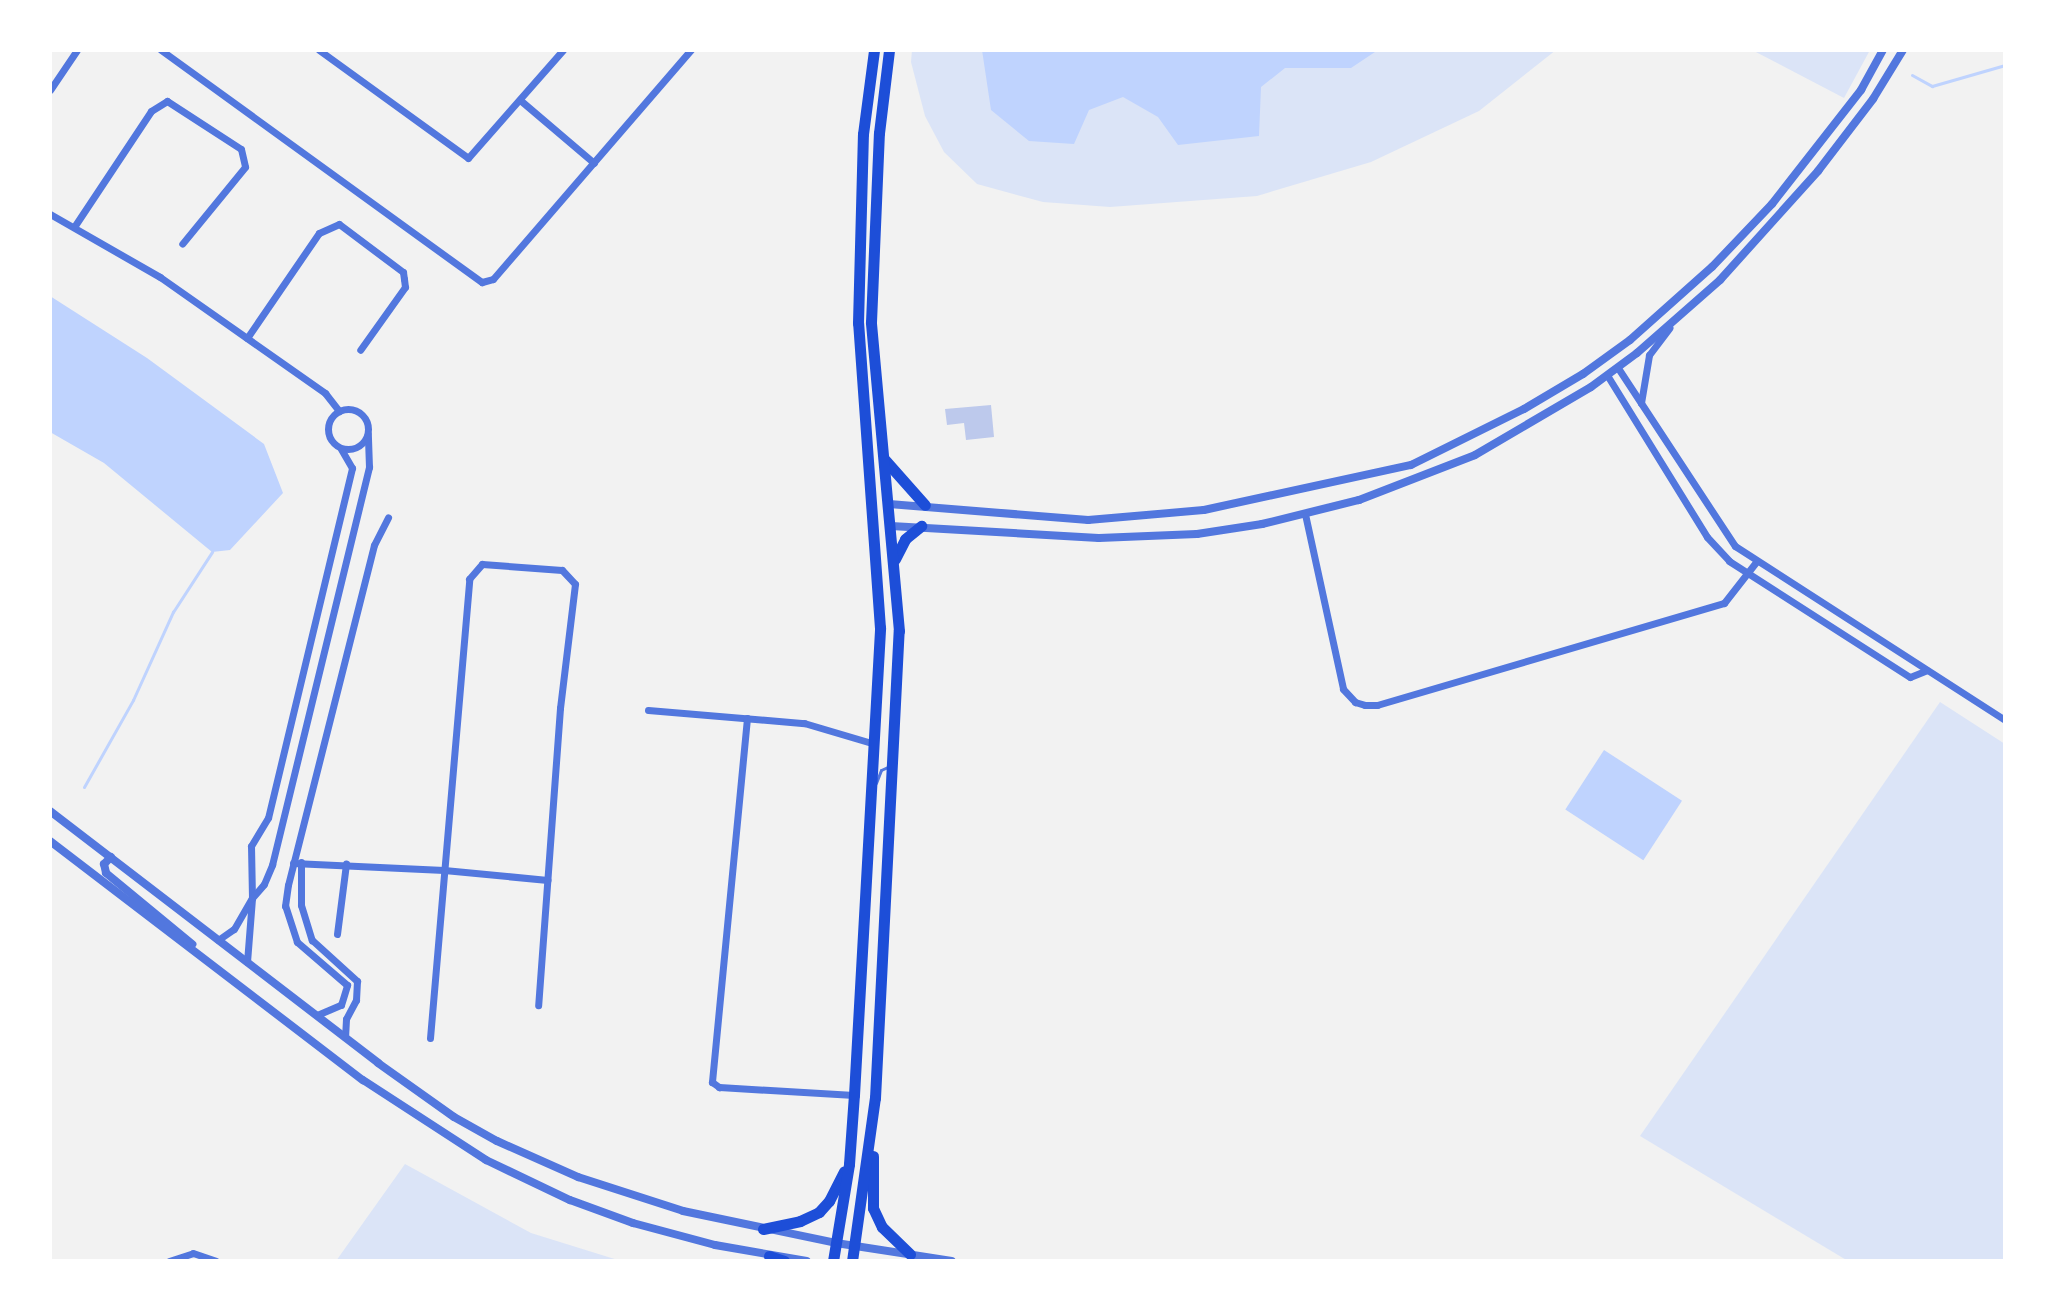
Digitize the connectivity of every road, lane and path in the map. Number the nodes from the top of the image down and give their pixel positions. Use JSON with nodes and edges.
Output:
{"nodes":[{"id":1,"x":77,"y":50,"type":"edge"},
{"id":2,"x":161,"y":50,"type":"edge"},
{"id":3,"x":319,"y":50,"type":"edge"},
{"id":4,"x":563,"y":50,"type":"edge"},
{"id":5,"x":691,"y":50,"type":"edge"},
{"id":6,"x":874,"y":50,"type":"edge"},
{"id":7,"x":889,"y":50,"type":"edge"},
{"id":8,"x":1883,"y":50,"type":"edge"},
{"id":9,"x":1903,"y":50,"type":"edge"},
{"id":10,"x":50,"y":90,"type":"edge"},
{"id":11,"x":520,"y":100,"type":"junction"},
{"id":12,"x":594,"y":163,"type":"junction"},
{"id":13,"x":50,"y":214,"type":"edge"},
{"id":14,"x":74,"y":227,"type":"junction"},
{"id":15,"x":182,"y":244,"type":"dead end"},
{"id":16,"x":1675,"y":320,"type":"junction"},
{"id":17,"x":247,"y":338,"type":"junction"},
{"id":18,"x":360,"y":350,"type":"dead end"},
{"id":19,"x":1618,"y":368,"type":"junction"},
{"id":20,"x":1607,"y":375,"type":"junction"},
{"id":21,"x":1641,"y":403,"type":"junction"},
{"id":22,"x":339,"y":411,"type":"junction"},
{"id":23,"x":368,"y":434,"type":"junction"},
{"id":24,"x":341,"y":449,"type":"junction"},
{"id":25,"x":884,"y":460,"type":"junction"},
{"id":26,"x":889,"y":504,"type":"junction"},
{"id":27,"x":925,"y":505,"type":"junction"},
{"id":28,"x":1305,"y":514,"type":"junction"},
{"id":29,"x":388,"y":517,"type":"dead end"},
{"id":30,"x":891,"y":526,"type":"junction"},
{"id":31,"x":921,"y":526,"type":"junction"},
{"id":32,"x":894,"y":561,"type":"junction"},
{"id":33,"x":1756,"y":562,"type":"junction"},
{"id":34,"x":1746,"y":575,"type":"junction"},
{"id":35,"x":1927,"y":670,"type":"junction"},
{"id":36,"x":648,"y":710,"type":"dead end"},
{"id":37,"x":747,"y":718,"type":"junction"},
{"id":38,"x":2005,"y":720,"type":"edge"},
{"id":39,"x":875,"y":744,"type":"junction"},
{"id":40,"x":892,"y":766,"type":"junction"},
{"id":41,"x":871,"y":810,"type":"junction"},
{"id":42,"x":50,"y":811,"type":"edge"},
{"id":43,"x":50,"y":841,"type":"edge"},
{"id":44,"x":111,"y":857,"type":"junction"},
{"id":45,"x":297,"y":864,"type":"junction"},
{"id":46,"x":346,"y":864,"type":"junction"},
{"id":47,"x":444,"y":870,"type":"junction"},
{"id":48,"x":548,"y":880,"type":"junction"},
{"id":49,"x":252,"y":898,"type":"junction"},
{"id":50,"x":337,"y":934,"type":"dead end"},
{"id":51,"x":218,"y":940,"type":"junction"},
{"id":52,"x":247,"y":962,"type":"junction"},
{"id":53,"x":232,"y":979,"type":"junction"},
{"id":54,"x":538,"y":1005,"type":"dead end"},
{"id":55,"x":317,"y":1015,"type":"junction"},
{"id":56,"x":345,"y":1037,"type":"junction"},
{"id":57,"x":430,"y":1038,"type":"dead end"},
{"id":58,"x":854,"y":1095,"type":"junction"},
{"id":59,"x":872,"y":1132,"type":"junction"},
{"id":60,"x":849,"y":1164,"type":"junction"},
{"id":61,"x":763,"y":1229,"type":"junction"},
{"id":62,"x":836,"y":1243,"type":"junction"},
{"id":63,"x":854,"y":1245,"type":"junction"},
{"id":64,"x":910,"y":1254,"type":"junction"},
{"id":65,"x":769,"y":1256,"type":"junction"},
{"id":66,"x":169,"y":1261,"type":"edge"},
{"id":67,"x":216,"y":1261,"type":"edge"},
{"id":68,"x":784,"y":1261,"type":"edge"},
{"id":69,"x":807,"y":1261,"type":"edge"},
{"id":70,"x":833,"y":1261,"type":"edge"},
{"id":71,"x":852,"y":1261,"type":"edge"},
{"id":72,"x":952,"y":1261,"type":"edge"}],
"edges":[{"from":1,"to":10,"type":"street"},
{"from":2,"to":12,"type":"street"},
{"from":3,"to":11,"type":"street"},
{"from":4,"to":11,"type":"street"},
{"from":5,"to":12,"type":"street"},
{"from":6,"to":39,"type":"main road"},
{"from":7,"to":25,"type":"main road"},
{"from":8,"to":27,"type":"street"},
{"from":9,"to":16,"type":"street"},
{"from":11,"to":12,"type":"street"},
{"from":13,"to":14,"type":"street"},
{"from":14,"to":15,"type":"street"},
{"from":14,"to":17,"type":"street"},
{"from":16,"to":19,"type":"street"},
{"from":16,"to":21,"type":"street"},
{"from":17,"to":18,"type":"street"},
{"from":17,"to":22,"type":"street"},
{"from":19,"to":20,"type":"street"},
{"from":19,"to":21,"type":"street"},
{"from":20,"to":28,"type":"street"},
{"from":20,"to":34,"type":"street"},
{"from":21,"to":33,"type":"street"},
{"from":22,"to":23,"type":"street"},
{"from":22,"to":24,"type":"street"},
{"from":23,"to":24,"type":"street"},
{"from":23,"to":49,"type":"street"},
{"from":24,"to":49,"type":"street"},
{"from":25,"to":26,"type":"main road"},
{"from":25,"to":27,"type":"main road"},
{"from":26,"to":27,"type":"street"},
{"from":26,"to":30,"type":"main road"},
{"from":28,"to":31,"type":"street"},
{"from":28,"to":34,"type":"street"},
{"from":29,"to":45,"type":"street"},
{"from":30,"to":31,"type":"street"},
{"from":30,"to":32,"type":"main road"},
{"from":31,"to":32,"type":"main road"},
{"from":32,"to":40,"type":"main road"},
{"from":33,"to":34,"type":"street"},
{"from":33,"to":35,"type":"street"},
{"from":34,"to":35,"type":"street"},
{"from":35,"to":38,"type":"street"},
{"from":36,"to":37,"type":"street"},
{"from":37,"to":39,"type":"street"},
{"from":37,"to":58,"type":"street"},
{"from":39,"to":41,"type":"main road"},
{"from":40,"to":41,"type":"lane"},
{"from":40,"to":59,"type":"main road"},
{"from":41,"to":58,"type":"main road"},
{"from":42,"to":44,"type":"street"},
{"from":43,"to":53,"type":"street"},
{"from":44,"to":51,"type":"street"},
{"from":44,"to":53,"type":"street"},
{"from":45,"to":46,"type":"street"},
{"from":45,"to":55,"type":"street"},
{"from":45,"to":56,"type":"street"},
{"from":46,"to":47,"type":"street"},
{"from":46,"to":50,"type":"street"},
{"from":47,"to":48,"type":"street"},
{"from":47,"to":48,"type":"street"},
{"from":47,"to":57,"type":"street"},
{"from":48,"to":54,"type":"street"},
{"from":49,"to":51,"type":"street"},
{"from":49,"to":52,"type":"street"},
{"from":51,"to":52,"type":"street"},
{"from":52,"to":55,"type":"street"},
{"from":53,"to":65,"type":"street"},
{"from":55,"to":56,"type":"street"},
{"from":56,"to":61,"type":"street"},
{"from":58,"to":60,"type":"main road"},
{"from":59,"to":63,"type":"main road"},
{"from":59,"to":64,"type":"main road"},
{"from":60,"to":61,"type":"main road"},
{"from":60,"to":62,"type":"main road"},
{"from":61,"to":62,"type":"street"},
{"from":62,"to":63,"type":"street"},
{"from":62,"to":70,"type":"main road"},
{"from":63,"to":64,"type":"street"},
{"from":63,"to":71,"type":"main road"},
{"from":64,"to":72,"type":"street"},
{"from":65,"to":68,"type":"main road"},
{"from":65,"to":69,"type":"street"},
{"from":66,"to":67,"type":"street"}]}
